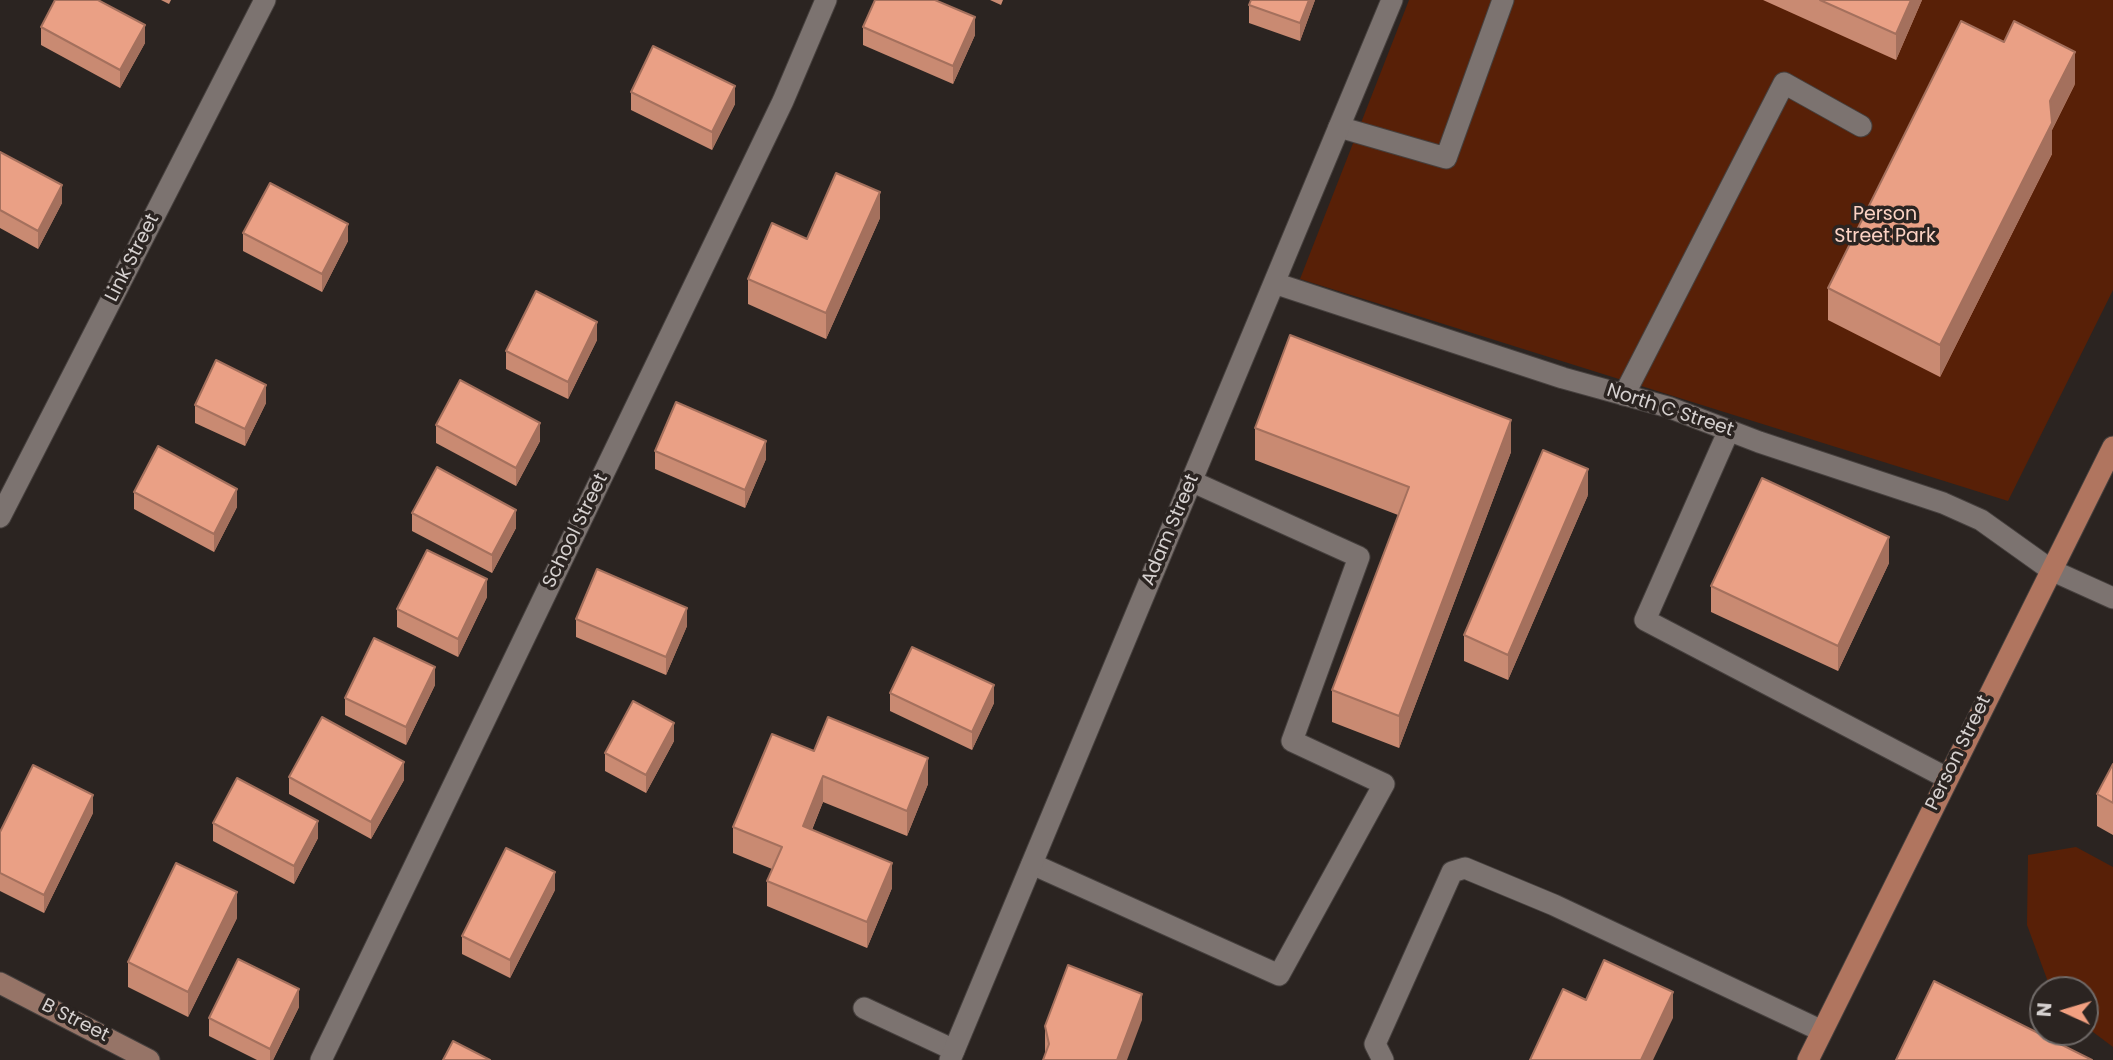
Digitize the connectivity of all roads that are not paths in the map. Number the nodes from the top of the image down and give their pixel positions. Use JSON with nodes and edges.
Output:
{"nodes":[{"id":1,"x":265,"y":0,"type":"edge"},
{"id":2,"x":826,"y":0,"type":"edge"},
{"id":3,"x":1392,"y":0,"type":"edge"},
{"id":4,"x":1503,"y":0,"type":"edge"},
{"id":5,"x":1861,"y":126,"type":"dead end"},
{"id":6,"x":1339,"y":127,"type":"junction"},
{"id":7,"x":1274,"y":283,"type":"junction"},
{"id":8,"x":1624,"y":395,"type":"junction"},
{"id":9,"x":1729,"y":430,"type":"junction"},
{"id":10,"x":2113,"y":447,"type":"edge"},
{"id":11,"x":1191,"y":481,"type":"junction"},
{"id":12,"x":0,"y":517,"type":"edge"},
{"id":13,"x":2051,"y":570,"type":"junction"},
{"id":14,"x":2113,"y":598,"type":"edge"},
{"id":15,"x":1947,"y":778,"type":"junction"},
{"id":16,"x":1032,"y":864,"type":"junction"},
{"id":17,"x":0,"y":982,"type":"edge"},
{"id":18,"x":864,"y":1008,"type":"dead end"},
{"id":19,"x":1822,"y":1031,"type":"junction"},
{"id":20,"x":952,"y":1055,"type":"edge"},
{"id":21,"x":149,"y":1060,"type":"edge"},
{"id":22,"x":321,"y":1060,"type":"edge"},
{"id":23,"x":1383,"y":1060,"type":"edge"},
{"id":24,"x":1808,"y":1060,"type":"edge"}],
"edges":[{"from":1,"to":12,"type":"street","name":"Link Street"},
{"from":2,"to":22,"type":"street","name":"School Street"},
{"from":3,"to":6,"type":"street","name":"Adam Street"},
{"from":4,"to":6,"type":"street"},
{"from":5,"to":8,"type":"street"},
{"from":6,"to":7,"type":"street","name":"Adam Street"},
{"from":7,"to":8,"type":"street","name":"North C Street"},
{"from":7,"to":11,"type":"street","name":"Adam Street"},
{"from":8,"to":9,"type":"street","name":"North C Street"},
{"from":9,"to":13,"type":"street","name":"North C Street"},
{"from":9,"to":15,"type":"street"},
{"from":10,"to":13,"type":"main road","name":"Person Street"},
{"from":11,"to":16,"type":"street","name":"Adam Street"},
{"from":11,"to":16,"type":"street"},
{"from":13,"to":14,"type":"street","name":"North C Street"},
{"from":13,"to":15,"type":"main road","name":"Person Street"},
{"from":15,"to":19,"type":"main road","name":"Person Street"},
{"from":16,"to":20,"type":"street","name":"Adam Street"},
{"from":17,"to":21,"type":"main road","name":"B Street"},
{"from":18,"to":20,"type":"street"},
{"from":19,"to":23,"type":"street"},
{"from":19,"to":24,"type":"main road","name":"Person Street"}]}
